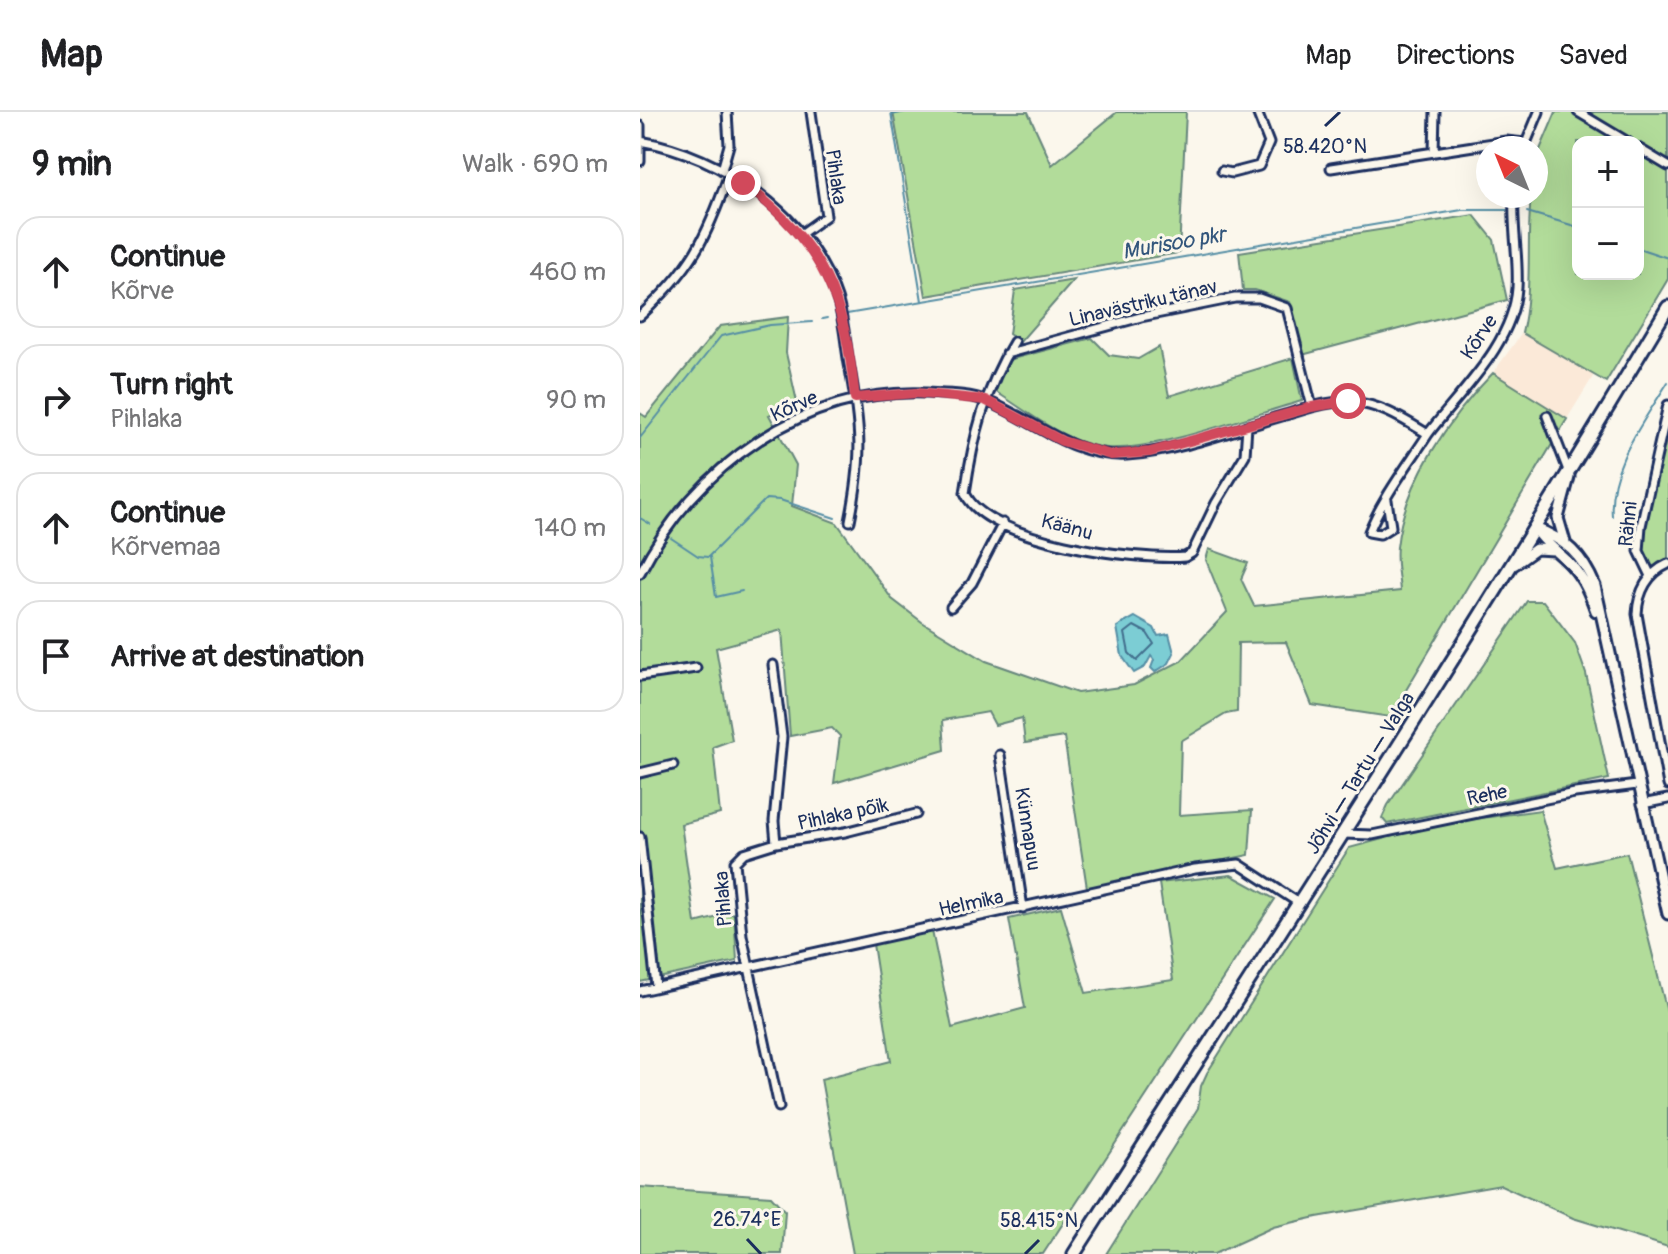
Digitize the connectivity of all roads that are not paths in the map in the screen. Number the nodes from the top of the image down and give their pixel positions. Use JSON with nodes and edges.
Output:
{"nodes":[{"id":1,"x":727,"y":112,"type":"edge"},
{"id":2,"x":811,"y":112,"type":"edge"},
{"id":3,"x":1257,"y":112,"type":"edge"},
{"id":4,"x":1435,"y":112,"type":"edge"},
{"id":5,"x":1539,"y":112,"type":"edge"},
{"id":6,"x":1578,"y":112,"type":"edge"},
{"id":7,"x":640,"y":126,"type":"edge"},
{"id":8,"x":1528,"y":136,"type":"edge"},
{"id":9,"x":1618,"y":136,"type":"edge"},
{"id":10,"x":641,"y":141,"type":"edge"},
{"id":11,"x":1476,"y":145,"type":"edge"},
{"id":12,"x":1434,"y":151,"type":"junction"},
{"id":13,"x":1644,"y":152,"type":"edge"},
{"id":14,"x":640,"y":161,"type":"edge"},
{"id":15,"x":1668,"y":166,"type":"edge"},
{"id":16,"x":1331,"y":168,"type":"dead end"},
{"id":17,"x":1222,"y":171,"type":"dead end"},
{"id":18,"x":726,"y":172,"type":"junction"},
{"id":19,"x":1513,"y":208,"type":"edge"},
{"id":20,"x":801,"y":234,"type":"junction"},
{"id":21,"x":1668,"y":307,"type":"edge"},
{"id":22,"x":640,"y":316,"type":"edge"},
{"id":23,"x":1014,"y":342,"type":"dead end"},
{"id":24,"x":1006,"y":354,"type":"junction"},
{"id":25,"x":855,"y":398,"type":"junction"},
{"id":26,"x":985,"y":400,"type":"junction"},
{"id":27,"x":1668,"y":405,"type":"edge"},
{"id":28,"x":1312,"y":407,"type":"junction"},
{"id":29,"x":1547,"y":416,"type":"dead end"},
{"id":30,"x":1247,"y":426,"type":"junction"},
{"id":31,"x":1428,"y":434,"type":"junction"},
{"id":32,"x":1572,"y":468,"type":"junction"},
{"id":33,"x":1387,"y":500,"type":"junction"},
{"id":34,"x":850,"y":521,"type":"dead end"},
{"id":35,"x":1003,"y":523,"type":"junction"},
{"id":36,"x":1535,"y":528,"type":"junction"},
{"id":37,"x":1565,"y":542,"type":"junction"},
{"id":38,"x":1554,"y":550,"type":"junction"},
{"id":39,"x":1668,"y":564,"type":"edge"},
{"id":40,"x":1509,"y":569,"type":"junction"},
{"id":41,"x":640,"y":573,"type":"edge"},
{"id":42,"x":1651,"y":576,"type":"junction"},
{"id":43,"x":951,"y":607,"type":"dead end"},
{"id":44,"x":1602,"y":625,"type":"junction"},
{"id":45,"x":773,"y":665,"type":"dead end"},
{"id":46,"x":696,"y":668,"type":"dead end"},
{"id":47,"x":640,"y":676,"type":"edge"},
{"id":48,"x":1000,"y":755,"type":"dead end"},
{"id":49,"x":673,"y":765,"type":"dead end"},
{"id":50,"x":640,"y":773,"type":"edge"},
{"id":51,"x":1637,"y":785,"type":"junction"},
{"id":52,"x":1668,"y":785,"type":"edge"},
{"id":53,"x":1668,"y":799,"type":"edge"},
{"id":54,"x":1642,"y":804,"type":"junction"},
{"id":55,"x":916,"y":814,"type":"dead end"},
{"id":56,"x":1344,"y":834,"type":"junction"},
{"id":57,"x":640,"y":837,"type":"edge"},
{"id":58,"x":776,"y":843,"type":"junction"},
{"id":59,"x":1299,"y":903,"type":"junction"},
{"id":60,"x":1023,"y":908,"type":"junction"},
{"id":61,"x":1668,"y":914,"type":"edge"},
{"id":62,"x":750,"y":967,"type":"junction"},
{"id":63,"x":656,"y":987,"type":"junction"},
{"id":64,"x":640,"y":991,"type":"edge"},
{"id":65,"x":779,"y":1107,"type":"dead end"},
{"id":66,"x":1074,"y":1254,"type":"edge"}],
"edges":[{"from":1,"to":18,"type":"street"},
{"from":2,"to":20,"type":"street","name":"Pihlaka"},
{"from":3,"to":17,"type":"street"},
{"from":4,"to":12,"type":"street"},
{"from":5,"to":8,"type":"street"},
{"from":6,"to":9,"type":"street"},
{"from":7,"to":10,"type":"street"},
{"from":10,"to":14,"type":"street"},
{"from":10,"to":18,"type":"street"},
{"from":11,"to":12,"type":"street"},
{"from":12,"to":16,"type":"street"},
{"from":13,"to":15,"type":"street"},
{"from":18,"to":20,"type":"street"},
{"from":18,"to":22,"type":"street"},
{"from":19,"to":31,"type":"street","name":"Kõrve"},
{"from":20,"to":25,"type":"street"},
{"from":21,"to":32,"type":"highway","name":"Jõhvi — Tartu — Valga"},
{"from":23,"to":24,"type":"street","name":"Käänu"},
{"from":24,"to":26,"type":"street","name":"Käänu"},
{"from":24,"to":28,"type":"street","name":"Linavästriku tänav"},
{"from":25,"to":26,"type":"street","name":"Kõrve"},
{"from":25,"to":34,"type":"street"},
{"from":25,"to":41,"type":"street","name":"Kõrve"},
{"from":26,"to":30,"type":"street","name":"Kõrve"},
{"from":26,"to":35,"type":"street","name":"Käänu"},
{"from":27,"to":42,"type":"street","name":"Rähni"},
{"from":28,"to":30,"type":"street","name":"Kõrve"},
{"from":28,"to":31,"type":"street","name":"Kõrve"},
{"from":29,"to":32,"type":"street"},
{"from":30,"to":35,"type":"street","name":"Käänu"},
{"from":31,"to":33,"type":"street","name":"Kõrve"},
{"from":32,"to":36,"type":"highway","name":"Jõhvi — Tartu — Valga"},
{"from":32,"to":37,"type":"main road"},
{"from":33,"to":33,"type":"street","name":"Kõrve"},
{"from":35,"to":43,"type":"street"},
{"from":36,"to":37,"type":"main road"},
{"from":36,"to":38,"type":"main road"},
{"from":36,"to":40,"type":"highway","name":"Jõhvi — Tartu — Valga"},
{"from":37,"to":44,"type":"main road"},
{"from":38,"to":40,"type":"main road"},
{"from":38,"to":44,"type":"main road"},
{"from":39,"to":42,"type":"street"},
{"from":40,"to":56,"type":"highway","name":"Jõhvi — Tartu — Valga"},
{"from":42,"to":52,"type":"street"},
{"from":44,"to":51,"type":"main road"},
{"from":45,"to":58,"type":"street"},
{"from":46,"to":47,"type":"street"},
{"from":48,"to":60,"type":"street","name":"Künnapuu"},
{"from":49,"to":50,"type":"street"},
{"from":51,"to":54,"type":"main road"},
{"from":51,"to":56,"type":"street","name":"Rehe"},
{"from":53,"to":54,"type":"street"},
{"from":54,"to":61,"type":"main road"},
{"from":55,"to":58,"type":"street","name":"Pihlaka põik"},
{"from":56,"to":59,"type":"highway","name":"Jõhvi — Tartu — Valga"},
{"from":57,"to":63,"type":"street"},
{"from":58,"to":62,"type":"street","name":"Pihlaka"},
{"from":59,"to":60,"type":"street","name":"Helmika"},
{"from":59,"to":66,"type":"highway","name":"Jõhvi — Tartu — Valga"},
{"from":60,"to":62,"type":"street","name":"Helmika"},
{"from":62,"to":63,"type":"street","name":"Helmika"},
{"from":62,"to":65,"type":"street","name":"Pihlaka"},
{"from":63,"to":64,"type":"street","name":"Helmika"}]}
